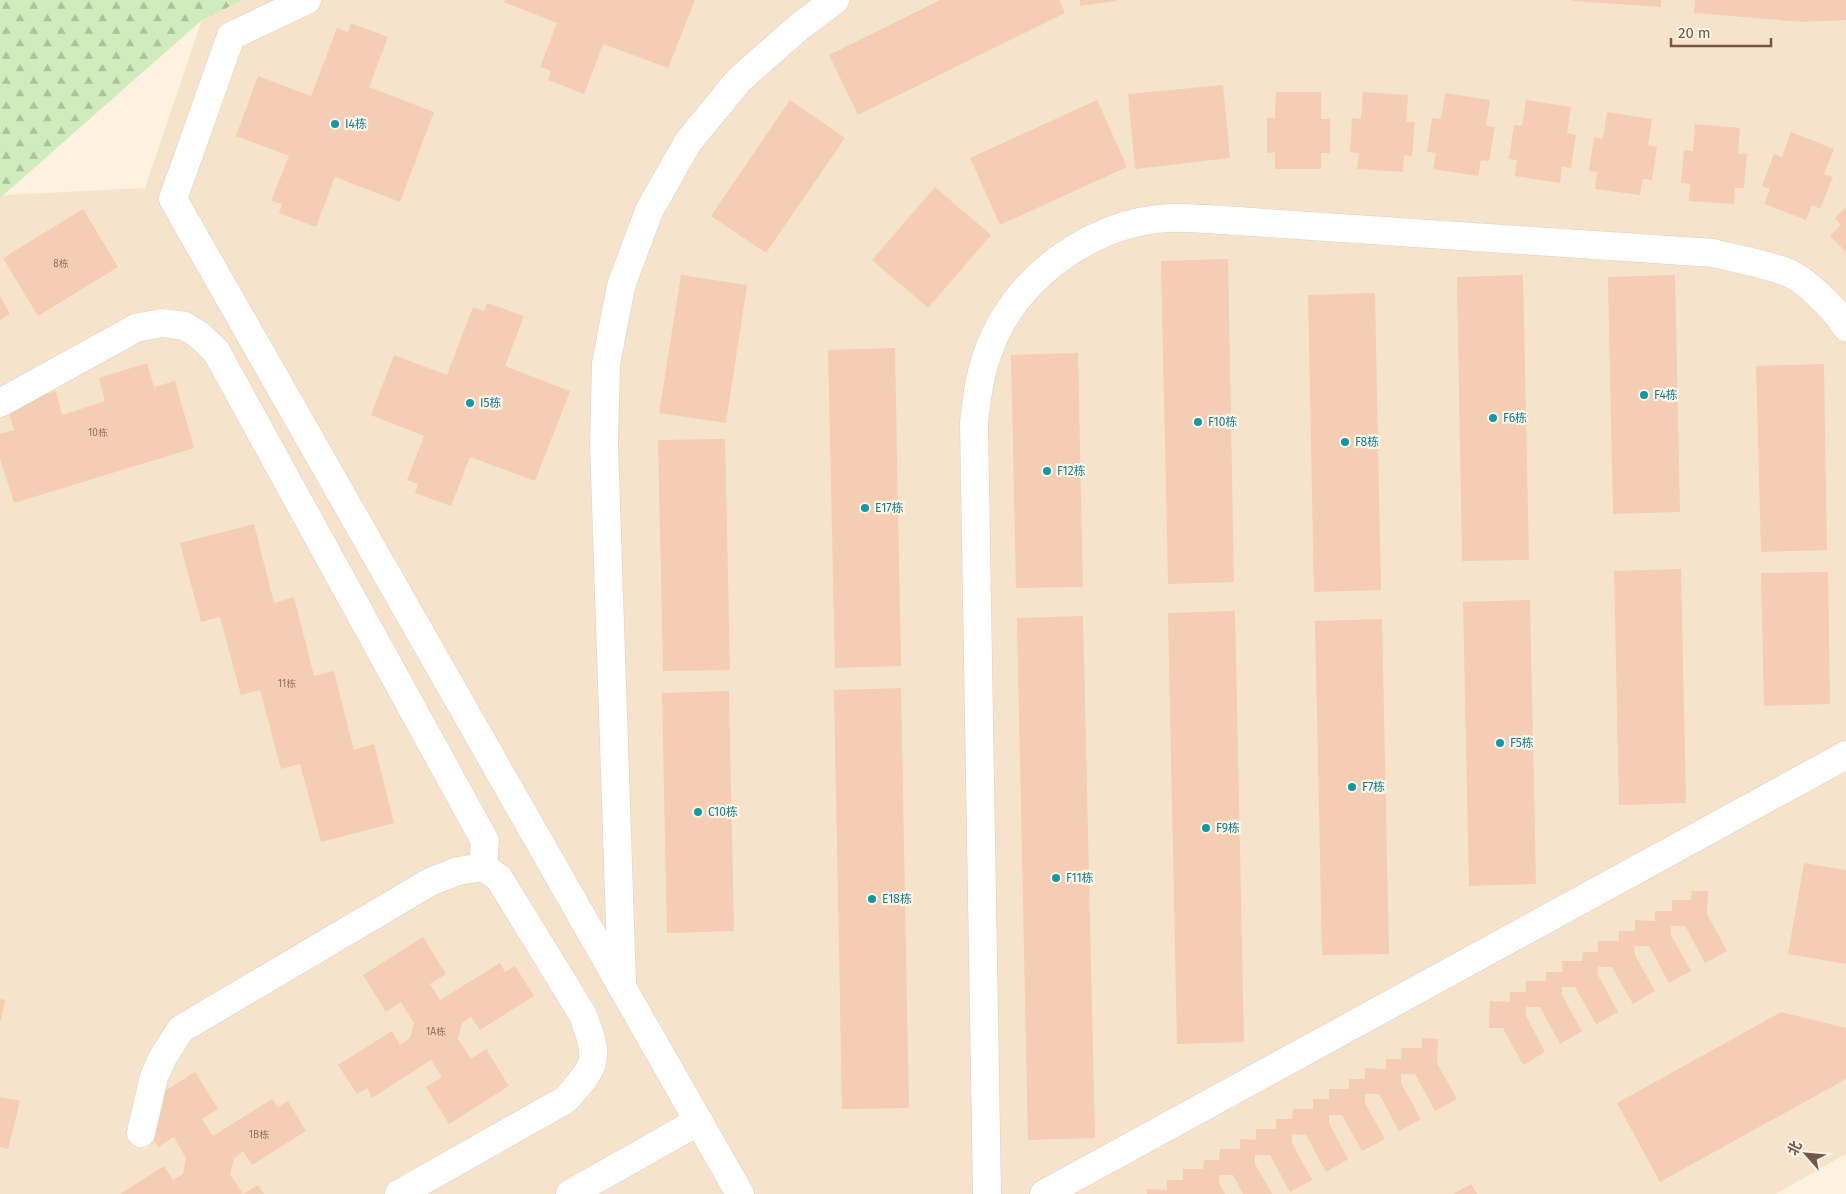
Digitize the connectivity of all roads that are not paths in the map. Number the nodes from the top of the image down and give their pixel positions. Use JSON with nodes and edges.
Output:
{"nodes":[{"id":1,"x":307,"y":0,"type":"edge"},
{"id":2,"x":835,"y":0,"type":"edge"},
{"id":3,"x":1846,"y":327,"type":"edge"},
{"id":4,"x":0,"y":403,"type":"edge"},
{"id":5,"x":1846,"y":755,"type":"edge"},
{"id":6,"x":482,"y":867,"type":"junction"},
{"id":7,"x":622,"y":987,"type":"junction"},
{"id":8,"x":698,"y":1121,"type":"junction"},
{"id":9,"x":141,"y":1133,"type":"dead end"},
{"id":10,"x":399,"y":1194,"type":"edge"},
{"id":11,"x":570,"y":1194,"type":"edge"},
{"id":12,"x":740,"y":1194,"type":"edge"},
{"id":13,"x":987,"y":1194,"type":"edge"},
{"id":14,"x":1044,"y":1194,"type":"edge"}],
"edges":[{"from":1,"to":7,"type":"lane"},
{"from":2,"to":7,"type":"lane"},
{"from":3,"to":13,"type":"lane"},
{"from":4,"to":6,"type":"lane"},
{"from":5,"to":14,"type":"lane"},
{"from":6,"to":9,"type":"lane"},
{"from":6,"to":10,"type":"lane"},
{"from":7,"to":8,"type":"lane"},
{"from":8,"to":11,"type":"lane"},
{"from":8,"to":12,"type":"lane"}]}
